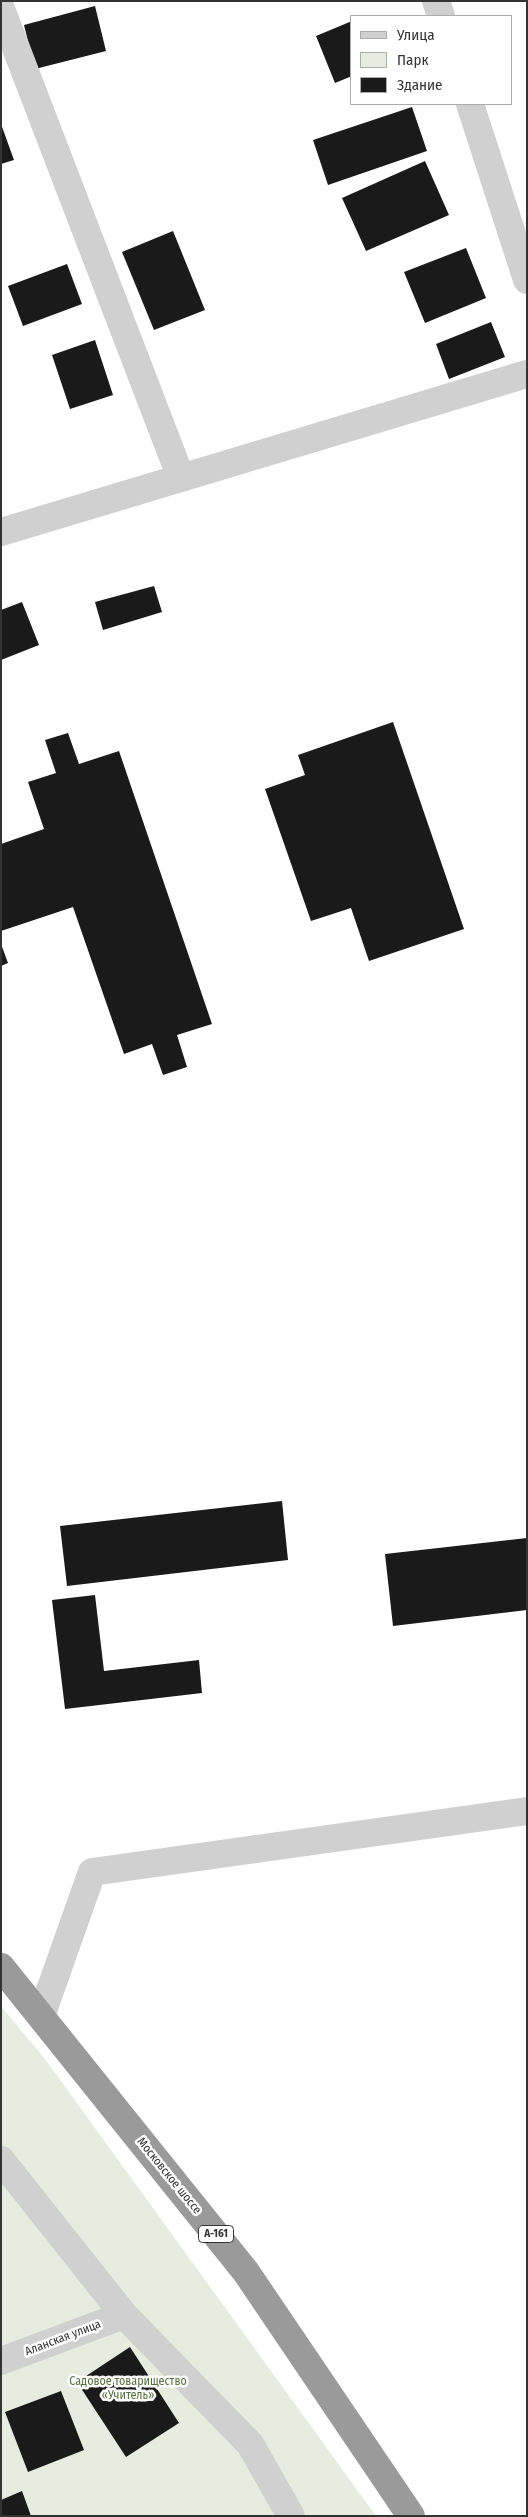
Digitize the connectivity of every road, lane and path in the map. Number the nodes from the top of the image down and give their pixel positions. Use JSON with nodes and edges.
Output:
{"nodes":[{"id":1,"x":436,"y":1,"type":"edge"},
{"id":2,"x":1,"y":9,"type":"edge"},
{"id":3,"x":441,"y":15,"type":"edge"},
{"id":4,"x":470,"y":105,"type":"edge"},
{"id":5,"x":527,"y":280,"type":"edge"},
{"id":6,"x":527,"y":374,"type":"edge"},
{"id":7,"x":181,"y":478,"type":"junction"},
{"id":8,"x":1,"y":532,"type":"edge"},
{"id":9,"x":527,"y":1811,"type":"edge"},
{"id":10,"x":1,"y":1967,"type":"edge"},
{"id":11,"x":41,"y":2016,"type":"junction"},
{"id":12,"x":1,"y":2160,"type":"edge"},
{"id":13,"x":124,"y":2315,"type":"junction"},
{"id":14,"x":1,"y":2361,"type":"edge"},
{"id":15,"x":291,"y":2516,"type":"edge"},
{"id":16,"x":411,"y":2516,"type":"edge"}],
"edges":[{"from":1,"to":3,"type":"street"},
{"from":2,"to":7,"type":"street"},
{"from":4,"to":5,"type":"street"},
{"from":6,"to":7,"type":"street"},
{"from":7,"to":8,"type":"street"},
{"from":9,"to":11,"type":"street"},
{"from":10,"to":11,"type":"highway","name":"Московское шоссе","number":"А-161"},
{"from":11,"to":16,"type":"highway","name":"Московское шоссе","number":"А-161"},
{"from":12,"to":13,"type":"street"},
{"from":13,"to":14,"type":"street","name":"Аланская улица"},
{"from":13,"to":15,"type":"street"}]}
